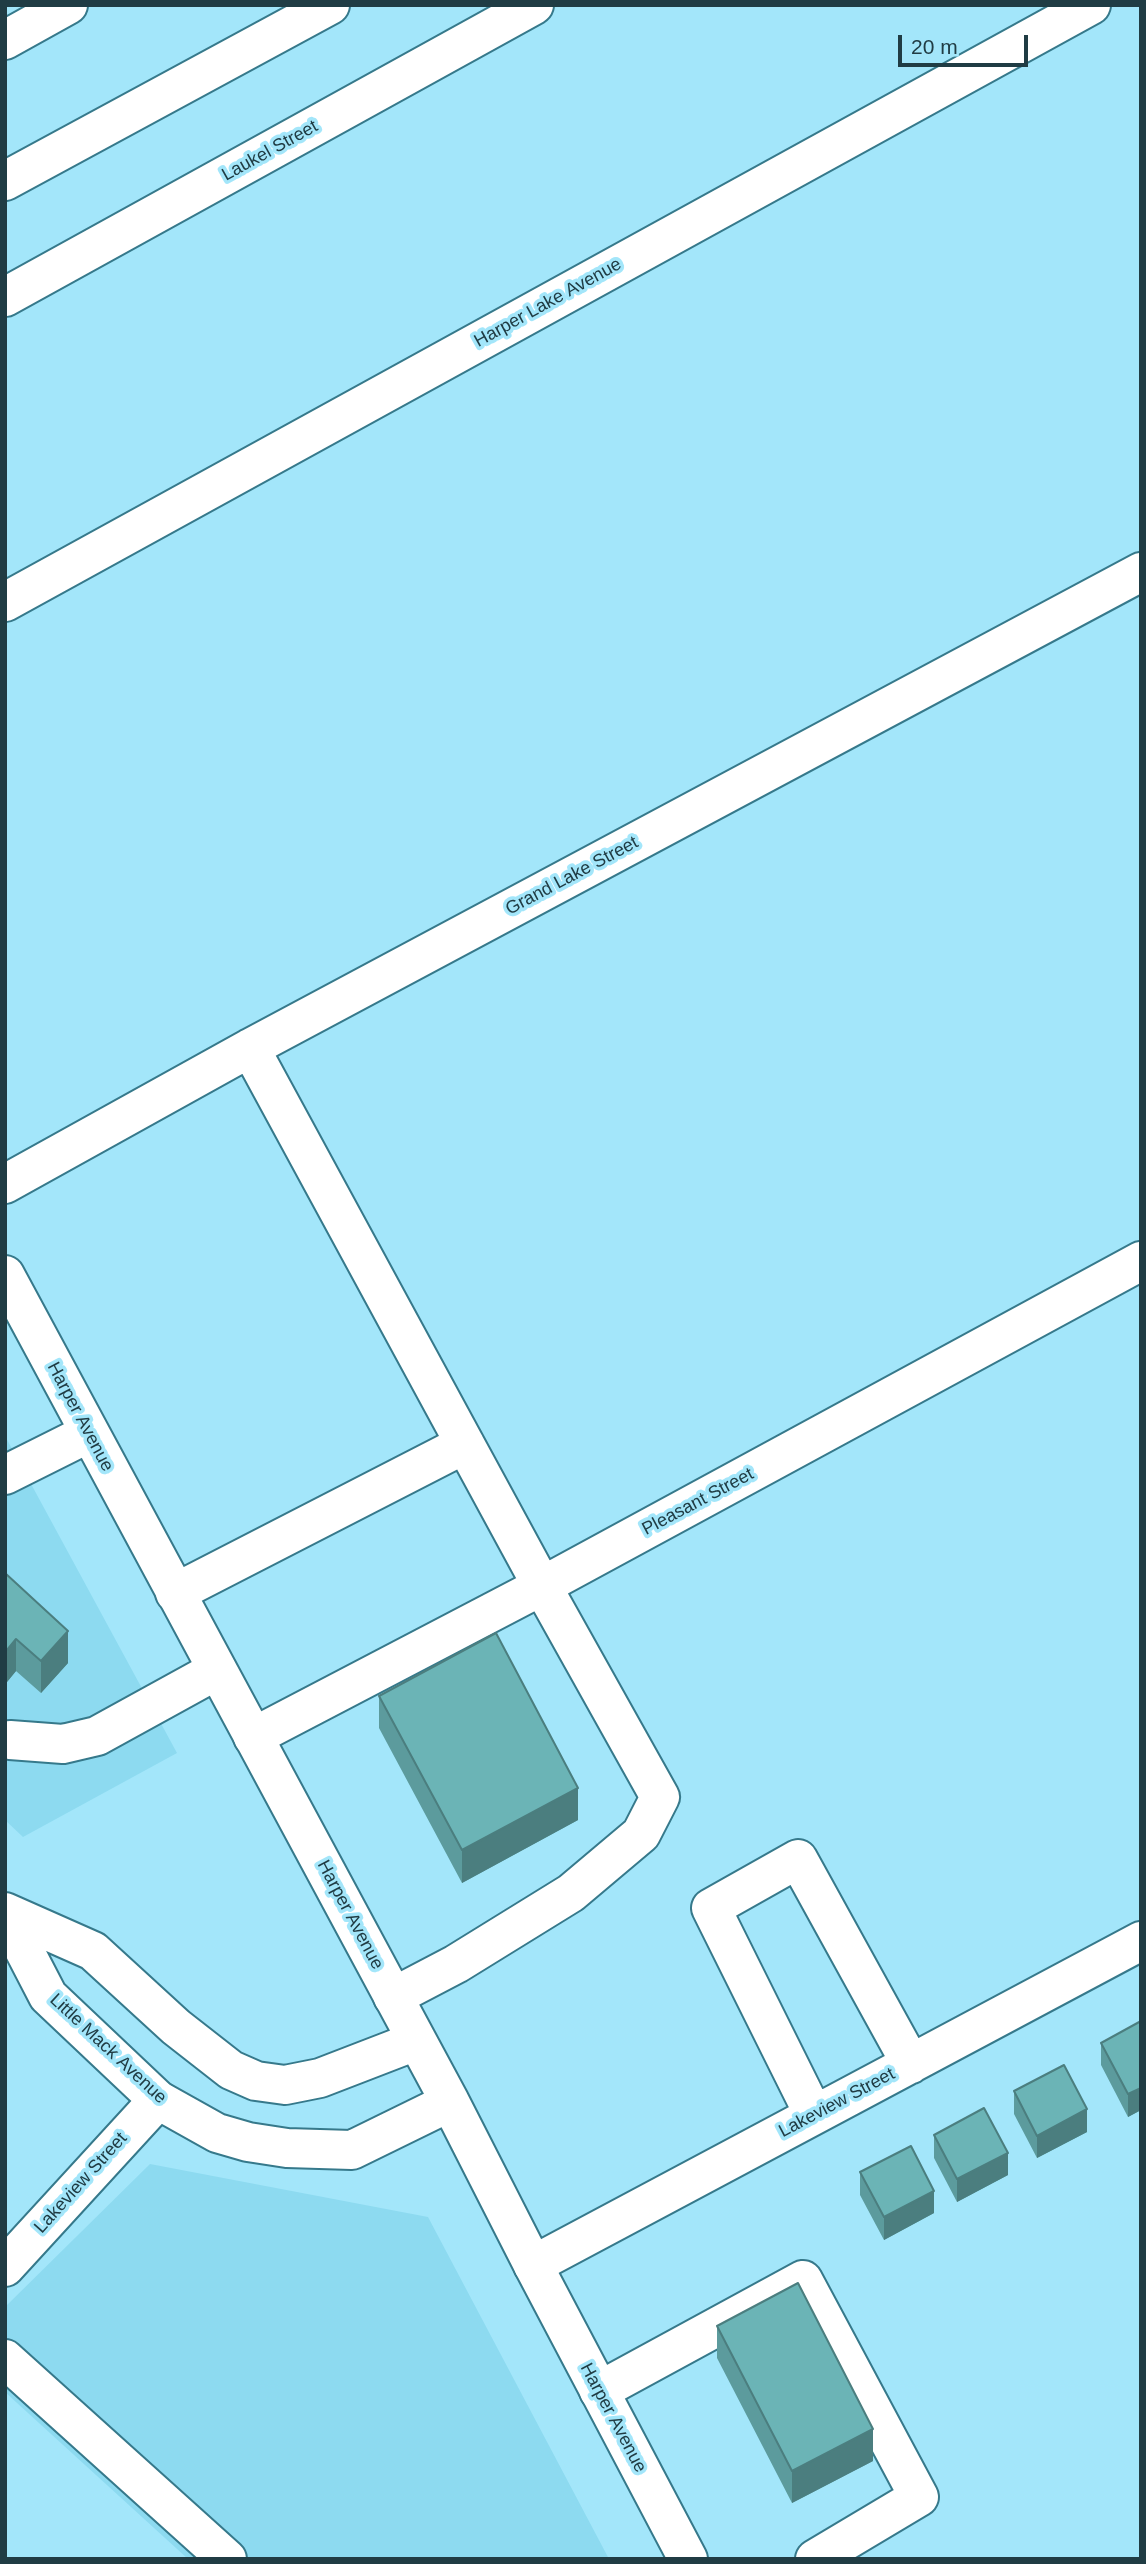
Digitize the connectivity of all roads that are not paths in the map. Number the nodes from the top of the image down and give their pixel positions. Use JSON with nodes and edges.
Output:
{"nodes":[{"id":1,"x":68,"y":5,"type":"edge"},
{"id":2,"x":330,"y":5,"type":"edge"},
{"id":3,"x":534,"y":5,"type":"edge"},
{"id":4,"x":1091,"y":5,"type":"edge"},
{"id":5,"x":5,"y":40,"type":"edge"},
{"id":6,"x":5,"y":181,"type":"edge"},
{"id":7,"x":5,"y":297,"type":"edge"},
{"id":8,"x":1141,"y":572,"type":"edge"},
{"id":9,"x":5,"y":601,"type":"edge"},
{"id":10,"x":250,"y":1048,"type":"junction"},
{"id":11,"x":5,"y":1184,"type":"edge"},
{"id":12,"x":1141,"y":1261,"type":"edge"},
{"id":13,"x":5,"y":1276,"type":"edge"},
{"id":14,"x":89,"y":1433,"type":"junction"},
{"id":15,"x":465,"y":1444,"type":"junction"},
{"id":16,"x":5,"y":1475,"type":"edge"},
{"id":17,"x":542,"y":1586,"type":"junction"},
{"id":18,"x":175,"y":1593,"type":"junction"},
{"id":19,"x":217,"y":1670,"type":"junction"},
{"id":20,"x":253,"y":1737,"type":"junction"},
{"id":21,"x":7,"y":1739,"type":"edge"},
{"id":22,"x":5,"y":1912,"type":"edge"},
{"id":23,"x":1141,"y":1941,"type":"edge"},
{"id":24,"x":393,"y":1997,"type":"junction"},
{"id":25,"x":416,"y":2041,"type":"junction"},
{"id":26,"x":911,"y":2064,"type":"junction"},
{"id":27,"x":158,"y":2100,"type":"junction"},
{"id":28,"x":450,"y":2102,"type":"junction"},
{"id":29,"x":814,"y":2115,"type":"junction"},
{"id":30,"x":533,"y":2265,"type":"junction"},
{"id":31,"x":5,"y":2267,"type":"edge"},
{"id":32,"x":5,"y":2359,"type":"edge"},
{"id":33,"x":598,"y":2391,"type":"junction"},
{"id":34,"x":227,"y":2559,"type":"edge"},
{"id":35,"x":688,"y":2559,"type":"edge"},
{"id":36,"x":815,"y":2559,"type":"edge"}],
"edges":[{"from":1,"to":5,"type":"street"},
{"from":2,"to":6,"type":"street"},
{"from":3,"to":7,"type":"street","name":"Laukel Street"},
{"from":4,"to":9,"type":"street","name":"Harper Lake Avenue"},
{"from":8,"to":10,"type":"street","name":"Grand Lake Street"},
{"from":10,"to":11,"type":"street","name":"Grand Lake Street"},
{"from":10,"to":15,"type":"street"},
{"from":12,"to":17,"type":"street","name":"Pleasant Street"},
{"from":13,"to":14,"type":"street","name":"Harper Avenue"},
{"from":14,"to":16,"type":"street"},
{"from":14,"to":18,"type":"street","name":"Harper Avenue"},
{"from":15,"to":17,"type":"street"},
{"from":15,"to":18,"type":"street"},
{"from":17,"to":20,"type":"street","name":"Pleasant Street"},
{"from":17,"to":24,"type":"street"},
{"from":18,"to":19,"type":"street","name":"Harper Avenue"},
{"from":19,"to":20,"type":"street","name":"Harper Avenue"},
{"from":19,"to":21,"type":"street"},
{"from":20,"to":24,"type":"street","name":"Harper Avenue"},
{"from":22,"to":25,"type":"street","name":"Little Mack Avenue"},
{"from":22,"to":27,"type":"street","name":"Little Mack Avenue"},
{"from":23,"to":26,"type":"street","name":"Lakeview Street"},
{"from":24,"to":25,"type":"street","name":"Harper Avenue"},
{"from":25,"to":28,"type":"street","name":"Harper Avenue"},
{"from":26,"to":29,"type":"street","name":"Lakeview Street"},
{"from":26,"to":29,"type":"street"},
{"from":27,"to":28,"type":"street","name":"Little Mack Avenue"},
{"from":27,"to":31,"type":"street","name":"Lakeview Street"},
{"from":28,"to":30,"type":"street","name":"Harper Avenue"},
{"from":29,"to":30,"type":"street","name":"Lakeview Street"},
{"from":30,"to":33,"type":"street","name":"Harper Avenue"},
{"from":32,"to":34,"type":"street"},
{"from":33,"to":35,"type":"street","name":"Harper Avenue"},
{"from":33,"to":36,"type":"street"}]}
